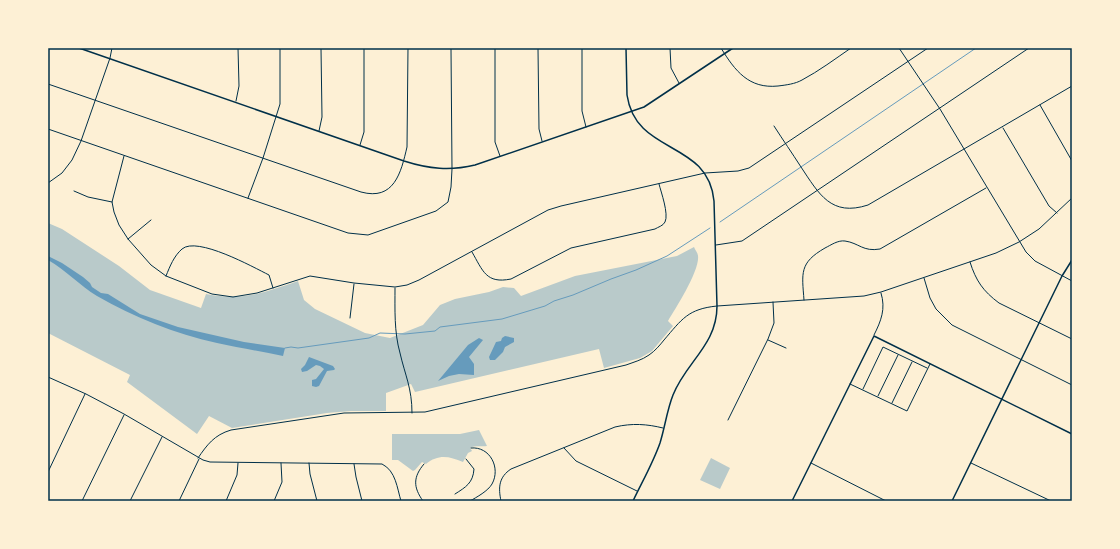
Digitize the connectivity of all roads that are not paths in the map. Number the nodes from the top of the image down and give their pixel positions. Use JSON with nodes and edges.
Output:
{"nodes":[{"id":1,"x":79,"y":48,"type":"edge"},
{"id":2,"x":112,"y":48,"type":"edge"},
{"id":3,"x":238,"y":48,"type":"edge"},
{"id":4,"x":280,"y":48,"type":"edge"},
{"id":5,"x":321,"y":48,"type":"edge"},
{"id":6,"x":364,"y":48,"type":"edge"},
{"id":7,"x":408,"y":48,"type":"edge"},
{"id":8,"x":451,"y":48,"type":"edge"},
{"id":9,"x":495,"y":48,"type":"edge"},
{"id":10,"x":538,"y":48,"type":"edge"},
{"id":11,"x":582,"y":48,"type":"edge"},
{"id":12,"x":626,"y":48,"type":"edge"},
{"id":13,"x":670,"y":48,"type":"edge"},
{"id":14,"x":722,"y":48,"type":"edge"},
{"id":15,"x":733,"y":48,"type":"edge"},
{"id":16,"x":851,"y":48,"type":"edge"},
{"id":17,"x":899,"y":48,"type":"edge"},
{"id":18,"x":928,"y":48,"type":"edge"},
{"id":19,"x":1029,"y":48,"type":"edge"},
{"id":20,"x":725,"y":54,"type":"junction"},
{"id":21,"x":110,"y":58,"type":"junction"},
{"id":22,"x":908,"y":61,"type":"junction"},
{"id":23,"x":48,"y":84,"type":"edge"},
{"id":24,"x":680,"y":84,"type":"junction"},
{"id":25,"x":1072,"y":86,"type":"edge"},
{"id":26,"x":95,"y":100,"type":"junction"},
{"id":27,"x":235,"y":102,"type":"junction"},
{"id":28,"x":1039,"y":105,"type":"junction"},
{"id":29,"x":940,"y":109,"type":"junction"},
{"id":30,"x":632,"y":112,"type":"junction"},
{"id":31,"x":277,"y":117,"type":"junction"},
{"id":32,"x":774,"y":126,"type":"dead end"},
{"id":33,"x":586,"y":127,"type":"junction"},
{"id":34,"x":1003,"y":127,"type":"junction"},
{"id":35,"x":48,"y":129,"type":"edge"},
{"id":36,"x":319,"y":131,"type":"junction"},
{"id":37,"x":81,"y":141,"type":"junction"},
{"id":38,"x":543,"y":142,"type":"junction"},
{"id":39,"x":786,"y":144,"type":"junction"},
{"id":40,"x":360,"y":145,"type":"junction"},
{"id":41,"x":965,"y":149,"type":"junction"},
{"id":42,"x":124,"y":156,"type":"junction"},
{"id":43,"x":500,"y":156,"type":"junction"},
{"id":44,"x":263,"y":158,"type":"junction"},
{"id":45,"x":404,"y":161,"type":"junction"},
{"id":46,"x":1072,"y":161,"type":"edge"},
{"id":47,"x":452,"y":169,"type":"junction"},
{"id":48,"x":705,"y":173,"type":"junction"},
{"id":49,"x":48,"y":182,"type":"edge"},
{"id":50,"x":658,"y":183,"type":"junction"},
{"id":51,"x":986,"y":187,"type":"junction"},
{"id":52,"x":74,"y":191,"type":"dead end"},
{"id":53,"x":817,"y":191,"type":"junction"},
{"id":54,"x":248,"y":198,"type":"junction"},
{"id":55,"x":1072,"y":198,"type":"edge"},
{"id":56,"x":112,"y":202,"type":"junction"},
{"id":57,"x":1057,"y":213,"type":"junction"},
{"id":58,"x":151,"y":220,"type":"dead end"},
{"id":59,"x":128,"y":239,"type":"junction"},
{"id":60,"x":1019,"y":242,"type":"junction"},
{"id":61,"x":716,"y":245,"type":"junction"},
{"id":62,"x":471,"y":251,"type":"junction"},
{"id":63,"x":1072,"y":260,"type":"edge"},
{"id":64,"x":969,"y":261,"type":"junction"},
{"id":65,"x":166,"y":276,"type":"junction"},
{"id":66,"x":1062,"y":276,"type":"junction"},
{"id":67,"x":924,"y":277,"type":"junction"},
{"id":68,"x":1072,"y":281,"type":"edge"},
{"id":69,"x":354,"y":283,"type":"junction"},
{"id":70,"x":395,"y":287,"type":"junction"},
{"id":71,"x":273,"y":288,"type":"junction"},
{"id":72,"x":881,"y":292,"type":"junction"},
{"id":73,"x":804,"y":300,"type":"junction"},
{"id":74,"x":773,"y":302,"type":"junction"},
{"id":75,"x":717,"y":306,"type":"junction"},
{"id":76,"x":350,"y":318,"type":"dead end"},
{"id":77,"x":1039,"y":323,"type":"junction"},
{"id":78,"x":874,"y":336,"type":"junction"},
{"id":79,"x":768,"y":339,"type":"junction"},
{"id":80,"x":1072,"y":339,"type":"edge"},
{"id":81,"x":786,"y":348,"type":"dead end"},
{"id":82,"x":898,"y":355,"type":"junction"},
{"id":83,"x":1021,"y":361,"type":"junction"},
{"id":84,"x":912,"y":362,"type":"junction"},
{"id":85,"x":930,"y":364,"type":"junction"},
{"id":86,"x":927,"y":369,"type":"junction"},
{"id":87,"x":48,"y":377,"type":"edge"},
{"id":88,"x":850,"y":384,"type":"junction"},
{"id":89,"x":1072,"y":385,"type":"edge"},
{"id":90,"x":863,"y":390,"type":"junction"},
{"id":91,"x":86,"y":394,"type":"junction"},
{"id":92,"x":878,"y":397,"type":"junction"},
{"id":93,"x":1001,"y":399,"type":"junction"},
{"id":94,"x":892,"y":404,"type":"junction"},
{"id":95,"x":412,"y":413,"type":"junction"},
{"id":96,"x":124,"y":414,"type":"junction"},
{"id":97,"x":728,"y":420,"type":"dead end"},
{"id":98,"x":664,"y":428,"type":"junction"},
{"id":99,"x":1072,"y":434,"type":"edge"},
{"id":100,"x":162,"y":436,"type":"junction"},
{"id":101,"x":564,"y":447,"type":"junction"},
{"id":102,"x":472,"y":448,"type":"dead end"},
{"id":103,"x":466,"y":458,"type":"dead end"},
{"id":104,"x":199,"y":459,"type":"junction"},
{"id":105,"x":238,"y":463,"type":"junction"},
{"id":106,"x":282,"y":463,"type":"junction"},
{"id":107,"x":309,"y":463,"type":"junction"},
{"id":108,"x":354,"y":463,"type":"junction"},
{"id":109,"x":811,"y":463,"type":"junction"},
{"id":110,"x":971,"y":463,"type":"junction"},
{"id":111,"x":424,"y":464,"type":"dead end"},
{"id":112,"x":48,"y":472,"type":"edge"},
{"id":113,"x":637,"y":491,"type":"junction"},
{"id":114,"x":455,"y":494,"type":"dead end"},
{"id":115,"x":82,"y":501,"type":"edge"},
{"id":116,"x":130,"y":501,"type":"edge"},
{"id":117,"x":178,"y":501,"type":"edge"},
{"id":118,"x":226,"y":501,"type":"edge"},
{"id":119,"x":274,"y":501,"type":"edge"},
{"id":120,"x":317,"y":501,"type":"edge"},
{"id":121,"x":362,"y":501,"type":"edge"},
{"id":122,"x":401,"y":501,"type":"edge"},
{"id":123,"x":423,"y":501,"type":"edge"},
{"id":124,"x":470,"y":501,"type":"edge"},
{"id":125,"x":501,"y":501,"type":"edge"},
{"id":126,"x":633,"y":501,"type":"edge"},
{"id":127,"x":792,"y":501,"type":"edge"},
{"id":128,"x":886,"y":501,"type":"edge"},
{"id":129,"x":952,"y":501,"type":"edge"},
{"id":130,"x":1051,"y":501,"type":"edge"}],
"edges":[{"from":1,"to":21,"type":"street"},
{"from":2,"to":21,"type":"street"},
{"from":3,"to":27,"type":"street"},
{"from":4,"to":31,"type":"street"},
{"from":5,"to":36,"type":"street"},
{"from":6,"to":40,"type":"street"},
{"from":7,"to":45,"type":"street"},
{"from":8,"to":47,"type":"street"},
{"from":9,"to":43,"type":"street"},
{"from":10,"to":38,"type":"street"},
{"from":11,"to":33,"type":"street"},
{"from":12,"to":30,"type":"street"},
{"from":13,"to":24,"type":"street"},
{"from":14,"to":20,"type":"street"},
{"from":15,"to":20,"type":"street"},
{"from":16,"to":20,"type":"street"},
{"from":17,"to":22,"type":"street"},
{"from":18,"to":22,"type":"street"},
{"from":19,"to":29,"type":"street"},
{"from":20,"to":24,"type":"street"},
{"from":21,"to":26,"type":"street"},
{"from":21,"to":27,"type":"street"},
{"from":22,"to":29,"type":"street"},
{"from":22,"to":39,"type":"street"},
{"from":23,"to":26,"type":"street"},
{"from":24,"to":30,"type":"street"},
{"from":25,"to":28,"type":"street"},
{"from":26,"to":37,"type":"street"},
{"from":26,"to":44,"type":"street"},
{"from":27,"to":31,"type":"street"},
{"from":28,"to":34,"type":"street"},
{"from":28,"to":46,"type":"street"},
{"from":29,"to":41,"type":"street"},
{"from":29,"to":53,"type":"street"},
{"from":30,"to":33,"type":"street"},
{"from":30,"to":48,"type":"street"},
{"from":31,"to":36,"type":"street"},
{"from":31,"to":44,"type":"street"},
{"from":32,"to":39,"type":"street"},
{"from":33,"to":38,"type":"street"},
{"from":34,"to":41,"type":"street"},
{"from":34,"to":57,"type":"street"},
{"from":35,"to":37,"type":"street"},
{"from":36,"to":40,"type":"street"},
{"from":37,"to":42,"type":"street"},
{"from":37,"to":49,"type":"street"},
{"from":38,"to":43,"type":"street"},
{"from":39,"to":48,"type":"street"},
{"from":39,"to":53,"type":"street"},
{"from":40,"to":45,"type":"street"},
{"from":41,"to":51,"type":"street"},
{"from":41,"to":53,"type":"street"},
{"from":42,"to":54,"type":"street"},
{"from":42,"to":56,"type":"street"},
{"from":43,"to":47,"type":"street"},
{"from":44,"to":45,"type":"street"},
{"from":44,"to":54,"type":"street"},
{"from":45,"to":47,"type":"street"},
{"from":47,"to":54,"type":"street"},
{"from":48,"to":50,"type":"street"},
{"from":48,"to":61,"type":"street"},
{"from":50,"to":62,"type":"street"},
{"from":50,"to":62,"type":"street"},
{"from":51,"to":60,"type":"street"},
{"from":51,"to":73,"type":"street"},
{"from":52,"to":56,"type":"street"},
{"from":53,"to":61,"type":"street"},
{"from":55,"to":57,"type":"street"},
{"from":56,"to":59,"type":"street"},
{"from":57,"to":60,"type":"street"},
{"from":58,"to":59,"type":"street"},
{"from":59,"to":65,"type":"street"},
{"from":60,"to":64,"type":"street"},
{"from":60,"to":66,"type":"street"},
{"from":61,"to":75,"type":"street"},
{"from":62,"to":70,"type":"street"},
{"from":63,"to":66,"type":"street"},
{"from":64,"to":67,"type":"street"},
{"from":64,"to":77,"type":"street"},
{"from":65,"to":71,"type":"street"},
{"from":65,"to":71,"type":"street"},
{"from":66,"to":68,"type":"street"},
{"from":66,"to":77,"type":"street"},
{"from":67,"to":72,"type":"street"},
{"from":67,"to":83,"type":"street"},
{"from":69,"to":70,"type":"street"},
{"from":69,"to":71,"type":"street"},
{"from":69,"to":76,"type":"street"},
{"from":70,"to":95,"type":"street"},
{"from":72,"to":73,"type":"street"},
{"from":72,"to":78,"type":"street"},
{"from":73,"to":74,"type":"street"},
{"from":74,"to":75,"type":"street"},
{"from":74,"to":79,"type":"street"},
{"from":75,"to":95,"type":"street"},
{"from":75,"to":98,"type":"street"},
{"from":77,"to":80,"type":"street"},
{"from":77,"to":83,"type":"street"},
{"from":78,"to":85,"type":"street"},
{"from":78,"to":88,"type":"street"},
{"from":79,"to":81,"type":"street"},
{"from":79,"to":97,"type":"street"},
{"from":82,"to":84,"type":"street"},
{"from":82,"to":90,"type":"street"},
{"from":82,"to":92,"type":"street"},
{"from":83,"to":89,"type":"street"},
{"from":83,"to":93,"type":"street"},
{"from":84,"to":86,"type":"street"},
{"from":84,"to":94,"type":"street"},
{"from":85,"to":86,"type":"street"},
{"from":85,"to":93,"type":"street"},
{"from":86,"to":94,"type":"street"},
{"from":87,"to":91,"type":"street"},
{"from":88,"to":90,"type":"street"},
{"from":88,"to":109,"type":"street"},
{"from":90,"to":92,"type":"street"},
{"from":91,"to":96,"type":"street"},
{"from":91,"to":112,"type":"street"},
{"from":92,"to":94,"type":"street"},
{"from":93,"to":99,"type":"street"},
{"from":93,"to":110,"type":"street"},
{"from":95,"to":104,"type":"street"},
{"from":96,"to":100,"type":"street"},
{"from":96,"to":115,"type":"street"},
{"from":98,"to":101,"type":"street"},
{"from":98,"to":113,"type":"street"},
{"from":100,"to":104,"type":"street"},
{"from":100,"to":116,"type":"street"},
{"from":101,"to":113,"type":"street"},
{"from":101,"to":125,"type":"street"},
{"from":102,"to":124,"type":"street"},
{"from":103,"to":114,"type":"street"},
{"from":104,"to":105,"type":"street"},
{"from":104,"to":117,"type":"street"},
{"from":105,"to":106,"type":"street"},
{"from":105,"to":118,"type":"street"},
{"from":106,"to":107,"type":"street"},
{"from":106,"to":119,"type":"street"},
{"from":107,"to":108,"type":"street"},
{"from":107,"to":120,"type":"street"},
{"from":108,"to":121,"type":"street"},
{"from":108,"to":122,"type":"street"},
{"from":109,"to":127,"type":"street"},
{"from":109,"to":128,"type":"street"},
{"from":110,"to":129,"type":"street"},
{"from":110,"to":130,"type":"street"},
{"from":111,"to":123,"type":"street"},
{"from":113,"to":126,"type":"street"}]}
